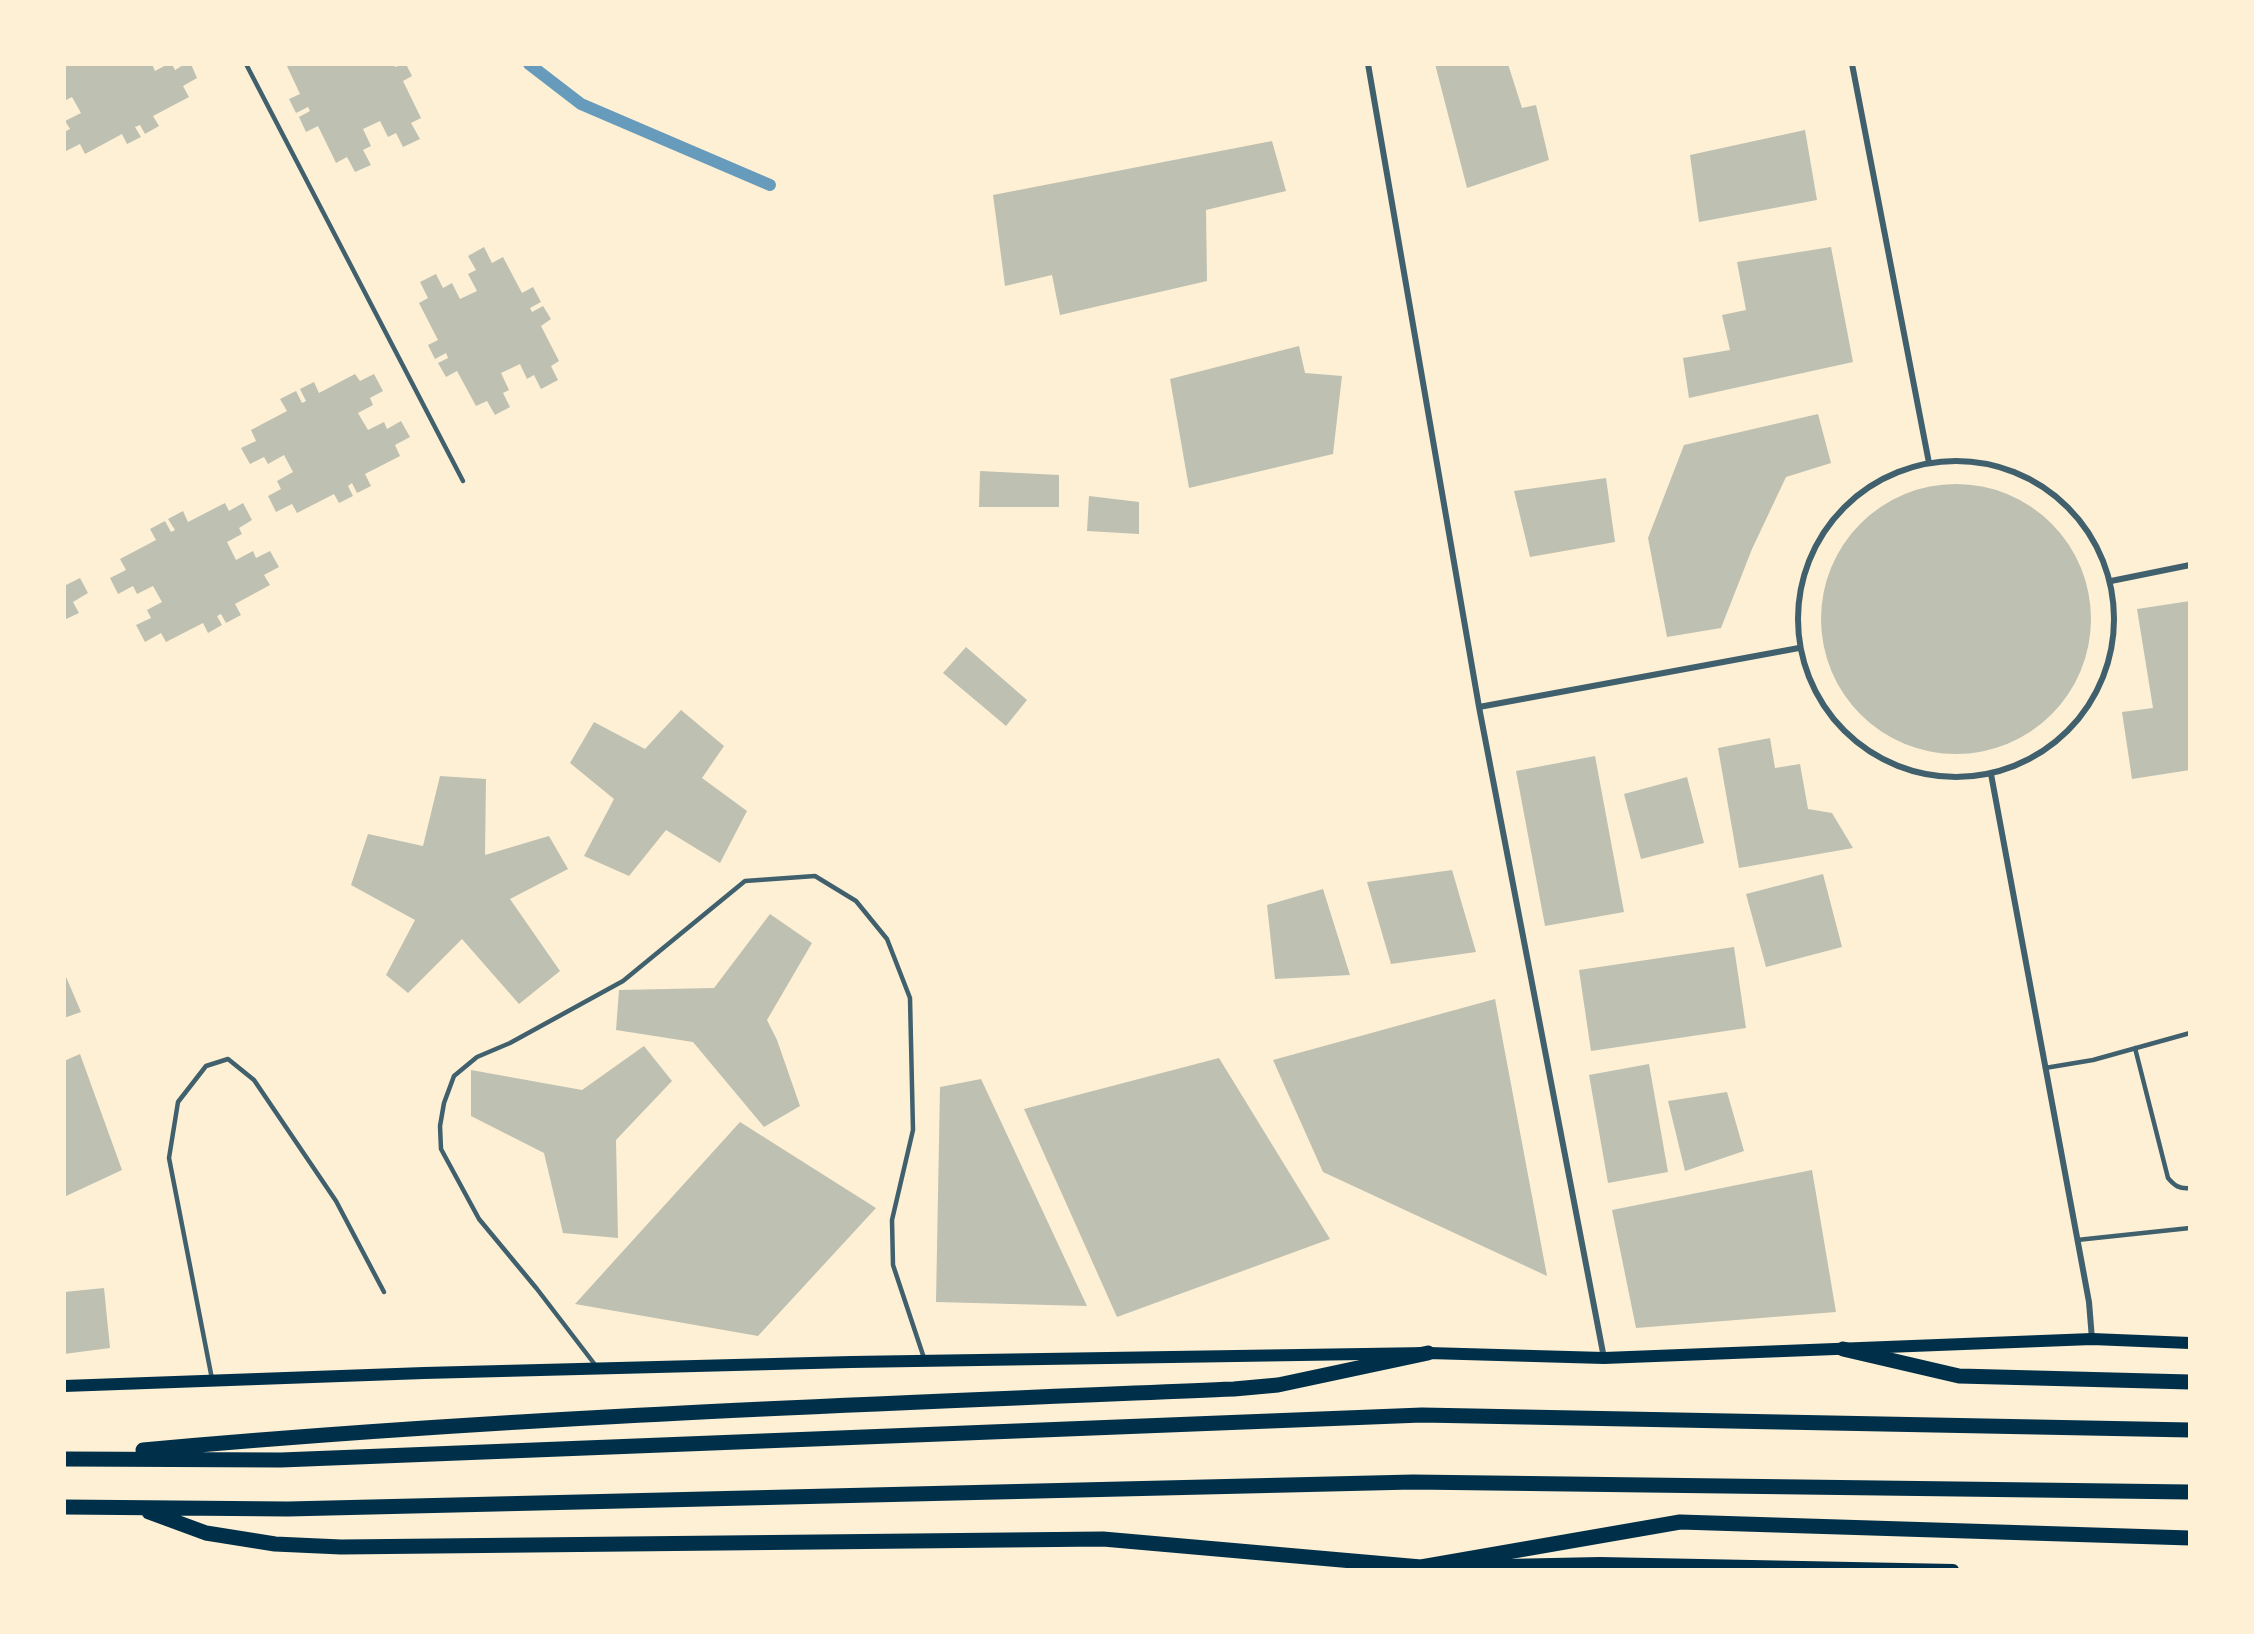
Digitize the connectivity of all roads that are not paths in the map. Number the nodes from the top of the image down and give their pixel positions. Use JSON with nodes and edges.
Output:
{"nodes":[{"id":1,"x":246,"y":64,"type":"edge"},
{"id":2,"x":1368,"y":64,"type":"edge"},
{"id":3,"x":1852,"y":64,"type":"edge"},
{"id":4,"x":1929,"y":463,"type":"junction"},
{"id":5,"x":463,"y":481,"type":"dead end"},
{"id":6,"x":2190,"y":566,"type":"edge"},
{"id":7,"x":2112,"y":581,"type":"junction"},
{"id":8,"x":1799,"y":648,"type":"junction"},
{"id":9,"x":1479,"y":707,"type":"junction"},
{"id":10,"x":1991,"y":774,"type":"junction"},
{"id":11,"x":2190,"y":1032,"type":"edge"},
{"id":12,"x":2135,"y":1047,"type":"junction"},
{"id":13,"x":2045,"y":1068,"type":"junction"},
{"id":14,"x":2190,"y":1188,"type":"edge"},
{"id":15,"x":2190,"y":1228,"type":"edge"},
{"id":16,"x":2077,"y":1240,"type":"junction"},
{"id":17,"x":384,"y":1292,"type":"dead end"},
{"id":18,"x":2092,"y":1339,"type":"junction"},
{"id":19,"x":2190,"y":1343,"type":"edge"},
{"id":20,"x":1843,"y":1349,"type":"junction"},
{"id":21,"x":1428,"y":1353,"type":"junction"},
{"id":22,"x":1604,"y":1358,"type":"junction"},
{"id":23,"x":925,"y":1361,"type":"junction"},
{"id":24,"x":598,"y":1368,"type":"junction"},
{"id":25,"x":213,"y":1380,"type":"junction"},
{"id":26,"x":2190,"y":1382,"type":"edge"},
{"id":27,"x":64,"y":1386,"type":"edge"},
{"id":28,"x":2190,"y":1430,"type":"edge"},
{"id":29,"x":64,"y":1458,"type":"edge"},
{"id":30,"x":2190,"y":1492,"type":"edge"},
{"id":31,"x":64,"y":1507,"type":"edge"},
{"id":32,"x":138,"y":1508,"type":"junction"},
{"id":33,"x":2190,"y":1538,"type":"edge"},
{"id":34,"x":1421,"y":1567,"type":"junction"},
{"id":35,"x":1368,"y":1569,"type":"edge"},
{"id":36,"x":1953,"y":1569,"type":"edge"}],
"edges":[{"from":1,"to":5,"type":"lane"},
{"from":2,"to":9,"type":"street"},
{"from":3,"to":4,"type":"street"},
{"from":4,"to":7,"type":"street"},
{"from":4,"to":8,"type":"street"},
{"from":6,"to":7,"type":"street"},
{"from":7,"to":10,"type":"street"},
{"from":8,"to":9,"type":"street"},
{"from":8,"to":10,"type":"street"},
{"from":9,"to":22,"type":"street"},
{"from":10,"to":13,"type":"street"},
{"from":11,"to":12,"type":"lane"},
{"from":12,"to":13,"type":"lane"},
{"from":12,"to":14,"type":"lane"},
{"from":13,"to":16,"type":"street"},
{"from":15,"to":16,"type":"lane"},
{"from":16,"to":18,"type":"street"},
{"from":17,"to":25,"type":"lane"},
{"from":18,"to":19,"type":"main road"},
{"from":18,"to":20,"type":"main road"},
{"from":20,"to":22,"type":"main road"},
{"from":20,"to":26,"type":"main road"},
{"from":21,"to":22,"type":"main road"},
{"from":21,"to":23,"type":"main road"},
{"from":21,"to":29,"type":"main road"},
{"from":23,"to":24,"type":"main road"},
{"from":23,"to":24,"type":"lane"},
{"from":24,"to":25,"type":"main road"},
{"from":25,"to":27,"type":"main road"},
{"from":28,"to":29,"type":"main road"},
{"from":30,"to":32,"type":"main road"},
{"from":31,"to":32,"type":"main road"},
{"from":32,"to":34,"type":"main road"},
{"from":33,"to":34,"type":"main road"},
{"from":34,"to":35,"type":"main road"},
{"from":34,"to":36,"type":"main road"}]}
